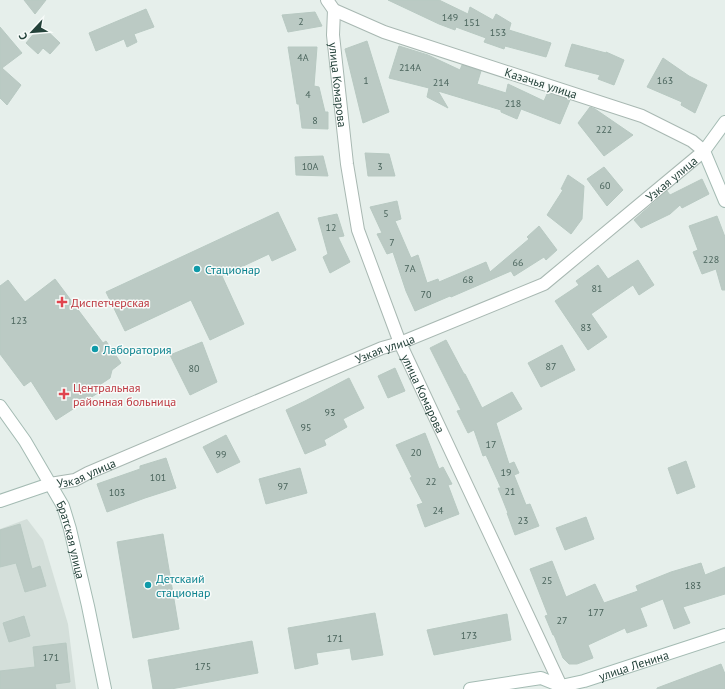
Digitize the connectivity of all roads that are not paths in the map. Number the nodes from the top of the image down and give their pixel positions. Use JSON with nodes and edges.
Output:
{"nodes":[{"id":1,"x":331,"y":5,"type":"edge"},
{"id":2,"x":725,"y":122,"type":"edge"},
{"id":3,"x":704,"y":151,"type":"junction"},
{"id":4,"x":725,"y":200,"type":"edge"},
{"id":5,"x":400,"y":343,"type":"junction"},
{"id":6,"x":0,"y":406,"type":"edge"},
{"id":7,"x":50,"y":484,"type":"junction"},
{"id":8,"x":0,"y":501,"type":"edge"},
{"id":9,"x":725,"y":635,"type":"edge"},
{"id":10,"x":563,"y":687,"type":"edge"},
{"id":11,"x":105,"y":689,"type":"edge"},
{"id":12,"x":470,"y":689,"type":"edge"}],
"edges":[{"from":1,"to":3,"type":"street","name":"Казачья улица"},
{"from":1,"to":5,"type":"street","name":"улица Комарова"},
{"from":2,"to":3,"type":"street","name":"Узкая улица"},
{"from":3,"to":4,"type":"street","name":"Казачья улица"},
{"from":3,"to":5,"type":"street","name":"Узкая улица"},
{"from":5,"to":7,"type":"street","name":"Узкая улица"},
{"from":5,"to":10,"type":"street","name":"улица Комарова"},
{"from":6,"to":7,"type":"street","name":"Братская улица"},
{"from":7,"to":8,"type":"street","name":"Узкая улица"},
{"from":7,"to":11,"type":"street","name":"Братская улица"},
{"from":9,"to":10,"type":"street","name":"улица Ленина"},
{"from":10,"to":12,"type":"street"}]}
